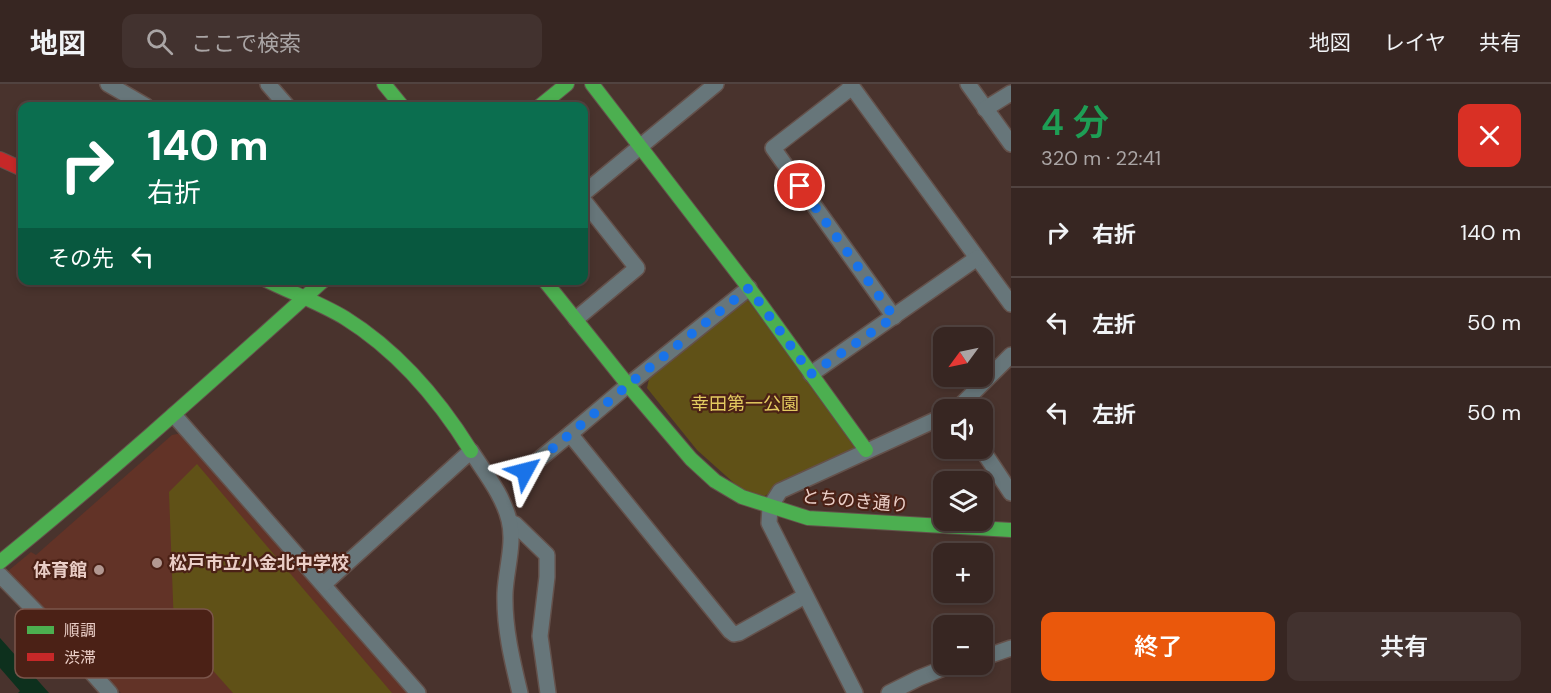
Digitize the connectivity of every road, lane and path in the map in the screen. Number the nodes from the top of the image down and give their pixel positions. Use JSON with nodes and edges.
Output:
{"nodes":[{"id":1,"x":108,"y":84,"type":"edge"},
{"id":2,"x":268,"y":84,"type":"edge"},
{"id":3,"x":384,"y":84,"type":"edge"},
{"id":4,"x":567,"y":84,"type":"edge"},
{"id":5,"x":592,"y":84,"type":"edge"},
{"id":6,"x":716,"y":84,"type":"edge"},
{"id":7,"x":968,"y":84,"type":"edge"},
{"id":8,"x":851,"y":86,"type":"edge"},
{"id":9,"x":1011,"y":93,"type":"edge"},
{"id":10,"x":139,"y":102,"type":"edge"},
{"id":11,"x":284,"y":102,"type":"edge"},
{"id":12,"x":399,"y":102,"type":"edge"},
{"id":13,"x":545,"y":102,"type":"edge"},
{"id":14,"x":985,"y":109,"type":"junction"},
{"id":15,"x":1011,"y":144,"type":"edge"},
{"id":16,"x":640,"y":146,"type":"junction"},
{"id":17,"x":0,"y":159,"type":"edge"},
{"id":18,"x":18,"y":167,"type":"edge"},
{"id":19,"x":588,"y":190,"type":"edge"},
{"id":20,"x":588,"y":206,"type":"edge"},
{"id":21,"x":977,"y":258,"type":"junction"},
{"id":22,"x":277,"y":285,"type":"edge"},
{"id":23,"x":318,"y":285,"type":"edge"},
{"id":24,"x":548,"y":285,"type":"edge"},
{"id":25,"x":749,"y":288,"type":"junction"},
{"id":26,"x":304,"y":298,"type":"junction"},
{"id":27,"x":1011,"y":304,"type":"edge"},
{"id":28,"x":894,"y":317,"type":"junction"},
{"id":29,"x":576,"y":319,"type":"junction"},
{"id":30,"x":1011,"y":355,"type":"edge"},
{"id":31,"x":811,"y":374,"type":"junction"},
{"id":32,"x":628,"y":385,"type":"junction"},
{"id":33,"x":967,"y":399,"type":"edge"},
{"id":34,"x":174,"y":415,"type":"junction"},
{"id":35,"x":933,"y":421,"type":"edge"},
{"id":36,"x":570,"y":434,"type":"junction"},
{"id":37,"x":866,"y":450,"type":"junction"},
{"id":38,"x":471,"y":451,"type":"junction"},
{"id":39,"x":988,"y":459,"type":"edge"},
{"id":40,"x":525,"y":471,"type":"dead end"},
{"id":41,"x":1011,"y":493,"type":"edge"},
{"id":42,"x":770,"y":507,"type":"junction"},
{"id":43,"x":510,"y":522,"type":"junction"},
{"id":44,"x":1011,"y":530,"type":"edge"},
{"id":45,"x":0,"y":562,"type":"edge"},
{"id":46,"x":0,"y":575,"type":"edge"},
{"id":47,"x":324,"y":584,"type":"junction"},
{"id":48,"x":806,"y":596,"type":"junction"},
{"id":49,"x":33,"y":609,"type":"edge"},
{"id":50,"x":1011,"y":648,"type":"edge"},
{"id":51,"x":993,"y":654,"type":"edge"},
{"id":52,"x":933,"y":672,"type":"edge"},
{"id":53,"x":97,"y":678,"type":"edge"},
{"id":54,"x":110,"y":693,"type":"edge"},
{"id":55,"x":418,"y":693,"type":"edge"},
{"id":56,"x":520,"y":693,"type":"edge"},
{"id":57,"x":548,"y":693,"type":"edge"},
{"id":58,"x":855,"y":693,"type":"edge"},
{"id":59,"x":889,"y":693,"type":"edge"}],
"edges":[{"from":1,"to":10,"type":"street"},
{"from":2,"to":11,"type":"street"},
{"from":3,"to":12,"type":"street"},
{"from":4,"to":13,"type":"street"},
{"from":5,"to":16,"type":"street"},
{"from":6,"to":16,"type":"street"},
{"from":7,"to":14,"type":"street"},
{"from":8,"to":21,"type":"street"},
{"from":8,"to":28,"type":"street"},
{"from":9,"to":14,"type":"street"},
{"from":14,"to":15,"type":"street"},
{"from":16,"to":19,"type":"street"},
{"from":16,"to":25,"type":"street"},
{"from":17,"to":18,"type":"street"},
{"from":20,"to":29,"type":"street"},
{"from":21,"to":27,"type":"street"},
{"from":21,"to":28,"type":"street"},
{"from":22,"to":26,"type":"street"},
{"from":23,"to":26,"type":"street"},
{"from":24,"to":29,"type":"street","name":"とちのき通り"},
{"from":25,"to":31,"type":"street"},
{"from":25,"to":32,"type":"street"},
{"from":26,"to":34,"type":"street"},
{"from":26,"to":38,"type":"street"},
{"from":28,"to":31,"type":"street"},
{"from":29,"to":32,"type":"street","name":"とちのき通り"},
{"from":30,"to":33,"type":"street"},
{"from":31,"to":37,"type":"street"},
{"from":32,"to":36,"type":"street"},
{"from":32,"to":42,"type":"street","name":"とちのき通り"},
{"from":34,"to":45,"type":"street"},
{"from":34,"to":47,"type":"street"},
{"from":35,"to":37,"type":"street"},
{"from":36,"to":40,"type":"street"},
{"from":36,"to":48,"type":"street"},
{"from":37,"to":42,"type":"street"},
{"from":38,"to":43,"type":"street"},
{"from":38,"to":47,"type":"street"},
{"from":39,"to":41,"type":"street"},
{"from":42,"to":44,"type":"street","name":"とちのき通り"},
{"from":42,"to":48,"type":"street"},
{"from":43,"to":56,"type":"street"},
{"from":43,"to":57,"type":"street"},
{"from":46,"to":49,"type":"street"},
{"from":47,"to":55,"type":"street"},
{"from":48,"to":58,"type":"street"},
{"from":50,"to":51,"type":"street"},
{"from":52,"to":59,"type":"street"},
{"from":53,"to":54,"type":"street"}]}
